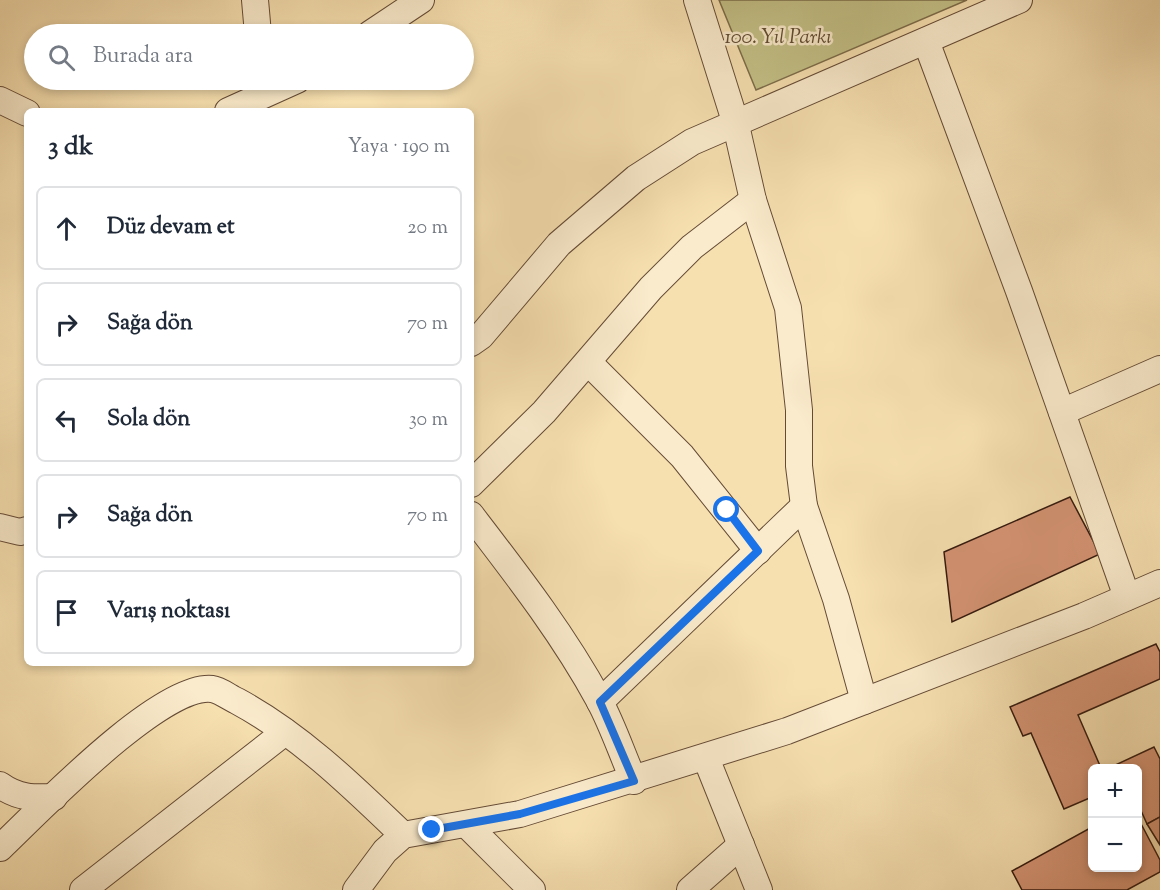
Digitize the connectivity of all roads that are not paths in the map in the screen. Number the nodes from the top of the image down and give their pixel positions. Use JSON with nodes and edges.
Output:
{"nodes":[{"id":1,"x":255,"y":0,"type":"edge"},
{"id":2,"x":421,"y":0,"type":"edge"},
{"id":3,"x":697,"y":0,"type":"edge"},
{"id":4,"x":1019,"y":0,"type":"edge"},
{"id":5,"x":257,"y":24,"type":"edge"},
{"id":6,"x":385,"y":24,"type":"edge"},
{"id":7,"x":926,"y":41,"type":"junction"},
{"id":8,"x":263,"y":95,"type":"edge"},
{"id":9,"x":0,"y":100,"type":"edge"},
{"id":10,"x":235,"y":108,"type":"edge"},
{"id":11,"x":24,"y":112,"type":"edge"},
{"id":12,"x":735,"y":122,"type":"junction"},
{"id":13,"x":753,"y":200,"type":"junction"},
{"id":14,"x":474,"y":341,"type":"edge"},
{"id":15,"x":588,"y":362,"type":"junction"},
{"id":16,"x":1160,"y":369,"type":"edge"},
{"id":17,"x":1062,"y":412,"type":"junction"},
{"id":18,"x":474,"y":478,"type":"edge"},
{"id":19,"x":804,"y":506,"type":"junction"},
{"id":20,"x":474,"y":519,"type":"edge"},
{"id":21,"x":0,"y":527,"type":"edge"},
{"id":22,"x":24,"y":531,"type":"edge"},
{"id":23,"x":758,"y":551,"type":"junction"},
{"id":24,"x":1160,"y":583,"type":"edge"},
{"id":25,"x":1127,"y":597,"type":"junction"},
{"id":26,"x":864,"y":701,"type":"junction"},
{"id":27,"x":600,"y":702,"type":"junction"},
{"id":28,"x":285,"y":732,"type":"junction"},
{"id":29,"x":706,"y":758,"type":"junction"},
{"id":30,"x":634,"y":781,"type":"junction"},
{"id":31,"x":0,"y":786,"type":"edge"},
{"id":32,"x":54,"y":796,"type":"junction"},
{"id":33,"x":467,"y":825,"type":"junction"},
{"id":34,"x":404,"y":835,"type":"junction"},
{"id":35,"x":741,"y":845,"type":"junction"},
{"id":36,"x":0,"y":848,"type":"edge"},
{"id":37,"x":83,"y":890,"type":"edge"},
{"id":38,"x":356,"y":890,"type":"edge"},
{"id":39,"x":532,"y":890,"type":"edge"},
{"id":40,"x":690,"y":890,"type":"edge"},
{"id":41,"x":759,"y":890,"type":"edge"}],
"edges":[{"from":1,"to":5,"type":"street"},
{"from":2,"to":6,"type":"street"},
{"from":3,"to":12,"type":"street"},
{"from":4,"to":7,"type":"street"},
{"from":7,"to":12,"type":"street"},
{"from":7,"to":17,"type":"street"},
{"from":8,"to":10,"type":"street"},
{"from":9,"to":11,"type":"street"},
{"from":12,"to":13,"type":"street"},
{"from":12,"to":14,"type":"street"},
{"from":13,"to":15,"type":"street"},
{"from":13,"to":19,"type":"street"},
{"from":15,"to":18,"type":"street"},
{"from":15,"to":23,"type":"street"},
{"from":16,"to":17,"type":"street"},
{"from":17,"to":25,"type":"street"},
{"from":19,"to":23,"type":"street"},
{"from":19,"to":26,"type":"street"},
{"from":20,"to":27,"type":"street"},
{"from":21,"to":22,"type":"street"},
{"from":23,"to":27,"type":"street"},
{"from":24,"to":25,"type":"street"},
{"from":25,"to":26,"type":"street"},
{"from":26,"to":29,"type":"street"},
{"from":27,"to":30,"type":"street"},
{"from":28,"to":32,"type":"street"},
{"from":28,"to":34,"type":"street"},
{"from":28,"to":37,"type":"street"},
{"from":29,"to":30,"type":"street"},
{"from":29,"to":35,"type":"street"},
{"from":30,"to":33,"type":"street"},
{"from":31,"to":32,"type":"street"},
{"from":32,"to":36,"type":"street"},
{"from":33,"to":34,"type":"street"},
{"from":33,"to":39,"type":"street"},
{"from":34,"to":38,"type":"street"},
{"from":35,"to":40,"type":"street"},
{"from":35,"to":41,"type":"street"}]}
